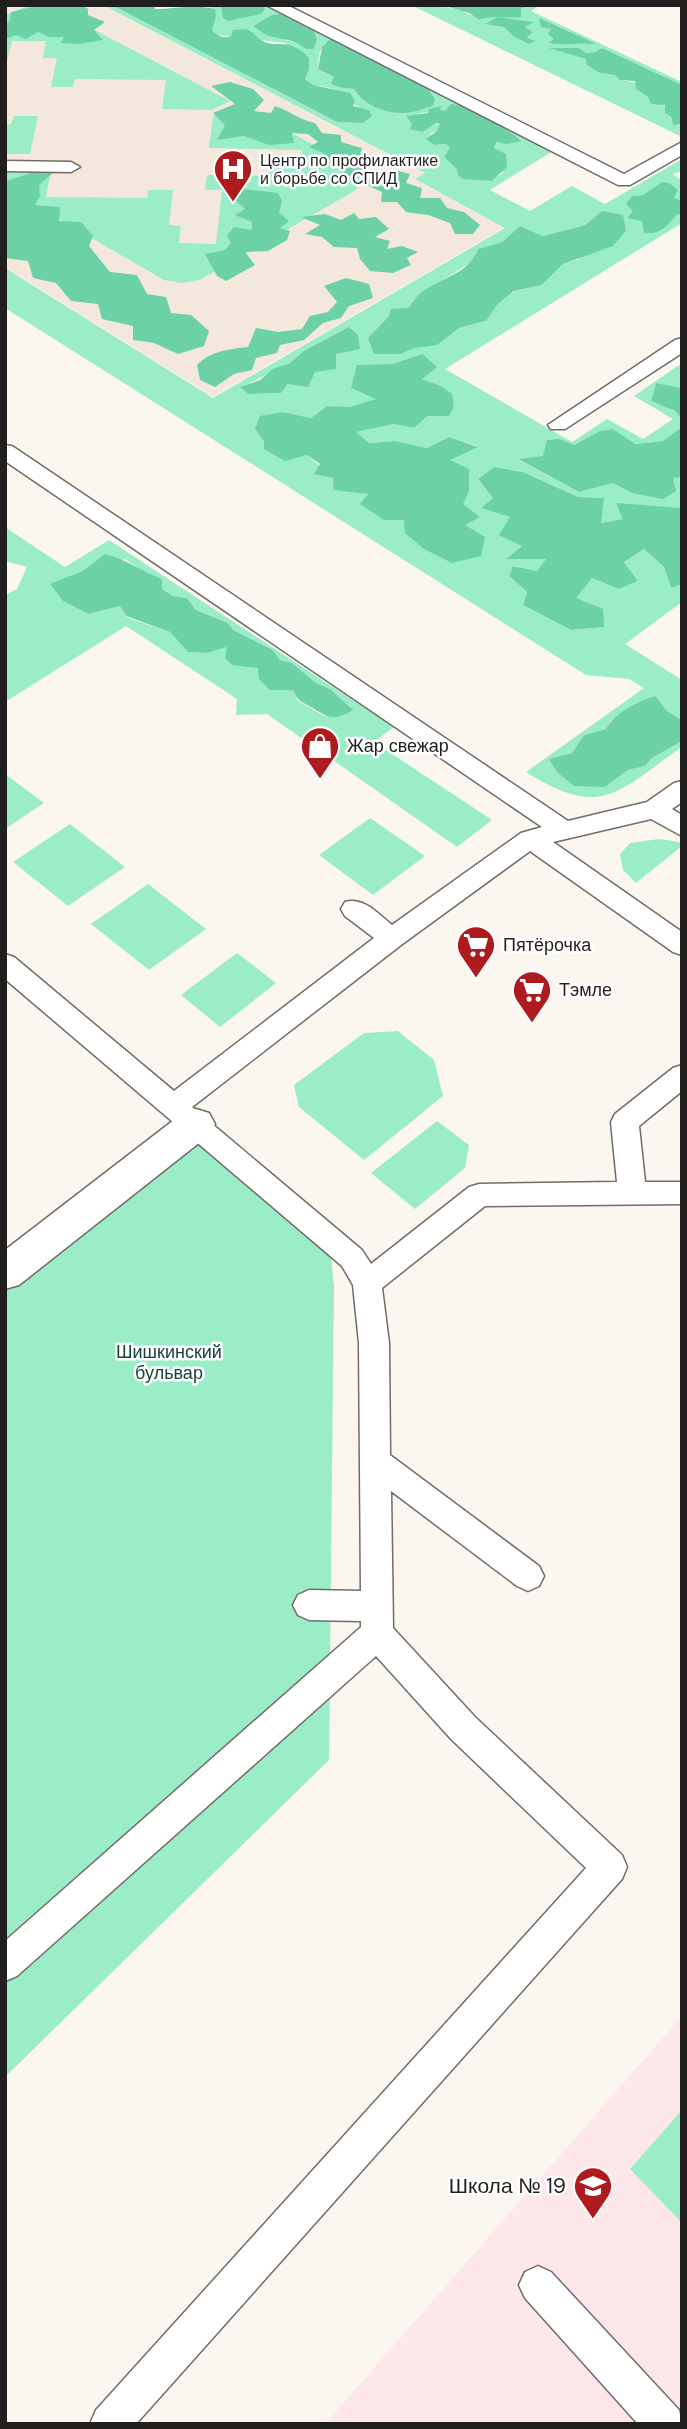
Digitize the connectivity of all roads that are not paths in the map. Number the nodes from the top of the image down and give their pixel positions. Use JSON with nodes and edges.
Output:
{"nodes":[{"id":1,"x":274,"y":5,"type":"edge"},
{"id":2,"x":682,"y":147,"type":"edge"},
{"id":3,"x":5,"y":166,"type":"edge"},
{"id":4,"x":72,"y":167,"type":"dead end"},
{"id":5,"x":682,"y":344,"type":"edge"},
{"id":6,"x":558,"y":425,"type":"dead end"},
{"id":7,"x":5,"y":451,"type":"edge"},
{"id":8,"x":682,"y":789,"type":"edge"},
{"id":9,"x":655,"y":809,"type":"junction"},
{"id":10,"x":682,"y":827,"type":"edge"},
{"id":11,"x":565,"y":831,"type":"junction"},
{"id":12,"x":530,"y":839,"type":"junction"},
{"id":13,"x":354,"y":909,"type":"dead end"},
{"id":14,"x":392,"y":938,"type":"junction"},
{"id":15,"x":682,"y":945,"type":"edge"},
{"id":16,"x":5,"y":964,"type":"edge"},
{"id":17,"x":682,"y":1075,"type":"edge"},
{"id":18,"x":185,"y":1115,"type":"junction"},
{"id":19,"x":682,"y":1193,"type":"edge"},
{"id":20,"x":632,"y":1194,"type":"junction"},
{"id":21,"x":5,"y":1273,"type":"edge"},
{"id":22,"x":368,"y":1283,"type":"junction"},
{"id":23,"x":376,"y":1462,"type":"junction"},
{"id":24,"x":528,"y":1576,"type":"dead end"},
{"id":25,"x":309,"y":1605,"type":"dead end"},
{"id":26,"x":377,"y":1620,"type":"junction"},
{"id":27,"x":5,"y":1964,"type":"edge"},
{"id":28,"x":538,"y":2286,"type":"dead end"},
{"id":29,"x":110,"y":2424,"type":"edge"},
{"id":30,"x":665,"y":2424,"type":"edge"}],
"edges":[{"from":1,"to":2,"type":"lane"},
{"from":3,"to":4,"type":"lane"},
{"from":5,"to":6,"type":"lane"},
{"from":7,"to":11,"type":"lane"},
{"from":8,"to":9,"type":"lane"},
{"from":9,"to":10,"type":"lane"},
{"from":9,"to":11,"type":"lane"},
{"from":11,"to":12,"type":"lane"},
{"from":12,"to":14,"type":"lane"},
{"from":12,"to":15,"type":"lane"},
{"from":13,"to":14,"type":"lane"},
{"from":14,"to":18,"type":"lane"},
{"from":16,"to":18,"type":"lane"},
{"from":17,"to":20,"type":"lane"},
{"from":18,"to":21,"type":"street"},
{"from":18,"to":22,"type":"lane"},
{"from":19,"to":20,"type":"lane"},
{"from":20,"to":22,"type":"lane"},
{"from":22,"to":23,"type":"lane"},
{"from":23,"to":24,"type":"lane"},
{"from":23,"to":26,"type":"lane"},
{"from":25,"to":26,"type":"lane"},
{"from":26,"to":27,"type":"lane"},
{"from":26,"to":29,"type":"lane"},
{"from":28,"to":30,"type":"lane"}]}
